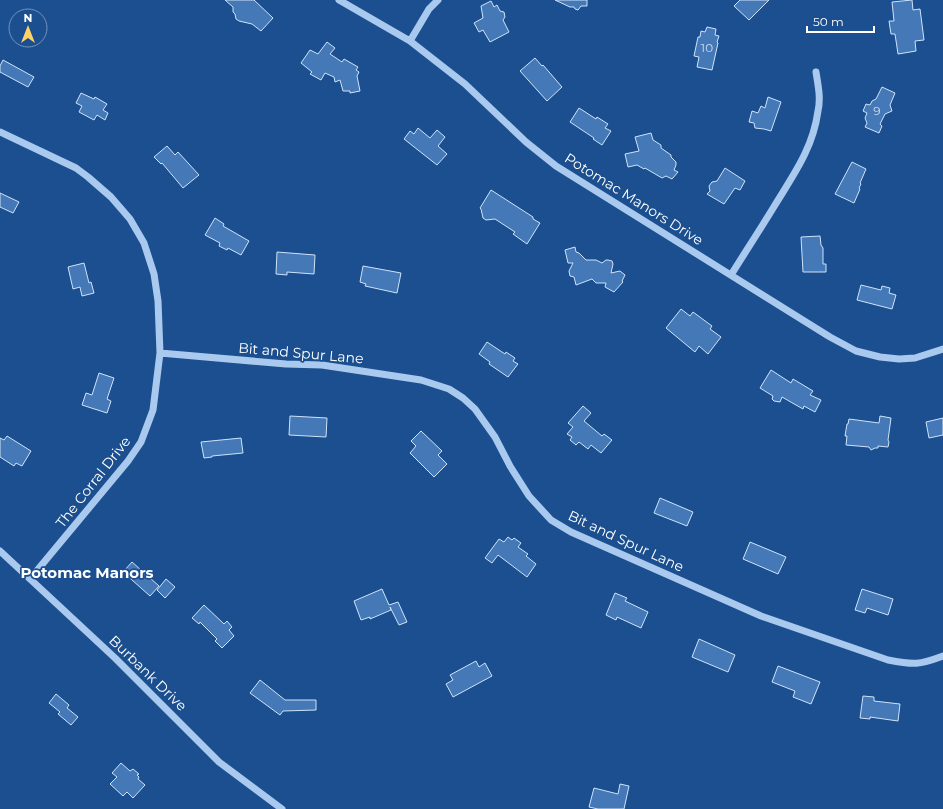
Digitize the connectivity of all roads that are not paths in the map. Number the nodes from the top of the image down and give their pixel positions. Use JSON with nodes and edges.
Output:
{"nodes":[{"id":1,"x":339,"y":0,"type":"edge"},
{"id":2,"x":438,"y":0,"type":"edge"},
{"id":3,"x":410,"y":41,"type":"junction"},
{"id":4,"x":816,"y":72,"type":"dead end"},
{"id":5,"x":0,"y":132,"type":"edge"},
{"id":6,"x":732,"y":275,"type":"junction"},
{"id":7,"x":943,"y":349,"type":"edge"},
{"id":8,"x":160,"y":353,"type":"junction"},
{"id":9,"x":0,"y":551,"type":"edge"},
{"id":10,"x":30,"y":579,"type":"junction"},
{"id":11,"x":943,"y":656,"type":"edge"},
{"id":12,"x":282,"y":809,"type":"edge"}],
"edges":[{"from":1,"to":3,"type":"street","name":"Potomac Manors Drive"},
{"from":2,"to":3,"type":"street"},
{"from":3,"to":6,"type":"street","name":"Potomac Manors Drive"},
{"from":4,"to":6,"type":"street"},
{"from":5,"to":8,"type":"street","name":"The Corral Drive"},
{"from":6,"to":7,"type":"street","name":"Potomac Manors Drive"},
{"from":8,"to":10,"type":"street","name":"The Corral Drive"},
{"from":8,"to":11,"type":"street","name":"Bit and Spur Lane"},
{"from":9,"to":10,"type":"street","name":"Burbank Drive"},
{"from":10,"to":12,"type":"street","name":"Burbank Drive"}]}
